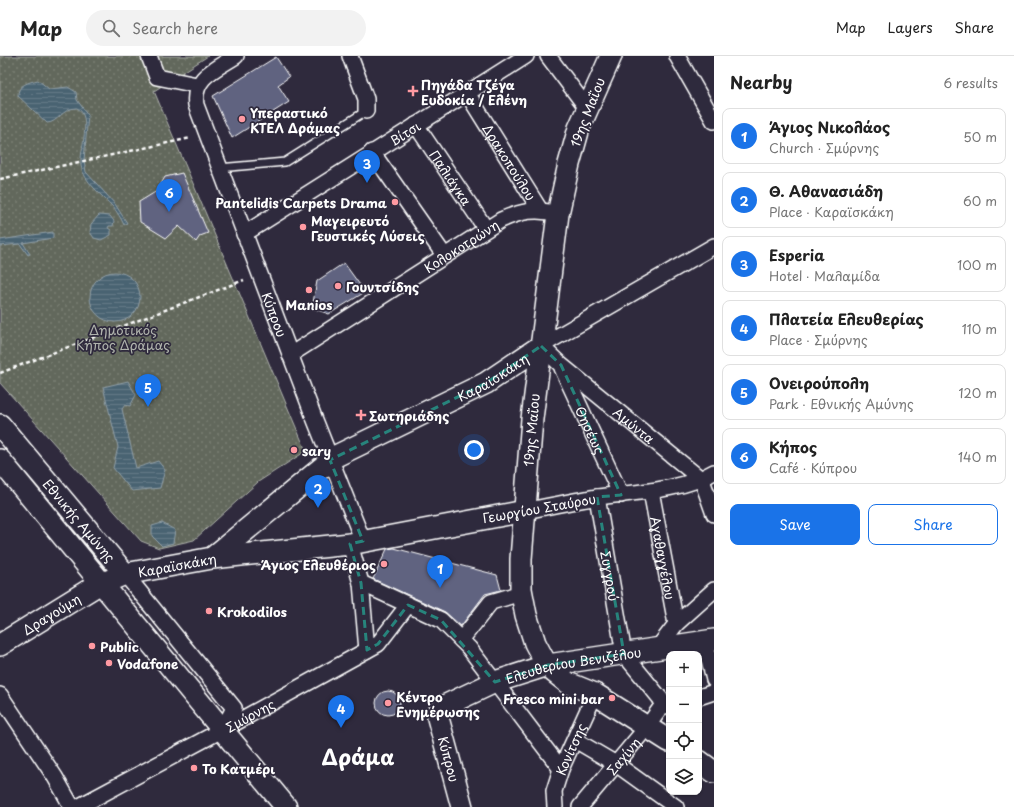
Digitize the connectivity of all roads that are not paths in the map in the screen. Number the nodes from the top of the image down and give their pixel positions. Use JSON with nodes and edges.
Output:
{"nodes":[{"id":1,"x":149,"y":56,"type":"edge"},
{"id":2,"x":236,"y":56,"type":"edge"},
{"id":3,"x":350,"y":56,"type":"edge"},
{"id":4,"x":526,"y":56,"type":"edge"},
{"id":5,"x":548,"y":56,"type":"edge"},
{"id":6,"x":611,"y":56,"type":"edge"},
{"id":7,"x":677,"y":56,"type":"edge"},
{"id":8,"x":197,"y":85,"type":"junction"},
{"id":9,"x":466,"y":93,"type":"junction"},
{"id":10,"x":588,"y":108,"type":"junction"},
{"id":11,"x":366,"y":111,"type":"joint"},
{"id":12,"x":714,"y":121,"type":"edge"},
{"id":13,"x":416,"y":125,"type":"junction"},
{"id":14,"x":372,"y":152,"type":"junction"},
{"id":15,"x":219,"y":168,"type":"junction"},
{"id":16,"x":549,"y":212,"type":"junction"},
{"id":17,"x":486,"y":230,"type":"junction"},
{"id":18,"x":244,"y":234,"type":"junction"},
{"id":19,"x":714,"y":246,"type":"edge"},
{"id":20,"x":444,"y":255,"type":"junction"},
{"id":21,"x":541,"y":346,"type":"junction"},
{"id":22,"x":290,"y":354,"type":"junction"},
{"id":23,"x":561,"y":365,"type":"junction"},
{"id":24,"x":0,"y":425,"type":"edge"},
{"id":25,"x":0,"y":460,"type":"edge"},
{"id":26,"x":330,"y":460,"type":"junction"},
{"id":27,"x":708,"y":476,"type":"edge"},
{"id":28,"x":651,"y":491,"type":"junction"},
{"id":29,"x":621,"y":495,"type":"junction"},
{"id":30,"x":597,"y":498,"type":"junction"},
{"id":31,"x":525,"y":511,"type":"junction"},
{"id":32,"x":714,"y":514,"type":"edge"},
{"id":33,"x":357,"y":543,"type":"junction"},
{"id":34,"x":212,"y":558,"type":"junction"},
{"id":35,"x":125,"y":574,"type":"junction"},
{"id":36,"x":102,"y":583,"type":"junction"},
{"id":37,"x":361,"y":583,"type":"junction"},
{"id":38,"x":714,"y":590,"type":"edge"},
{"id":39,"x":521,"y":593,"type":"junction"},
{"id":40,"x":408,"y":605,"type":"junction"},
{"id":41,"x":676,"y":624,"type":"junction"},
{"id":42,"x":461,"y":640,"type":"junction"},
{"id":43,"x":710,"y":641,"type":"edge"},
{"id":44,"x":0,"y":645,"type":"edge"},
{"id":45,"x":657,"y":649,"type":"junction"},
{"id":46,"x":367,"y":650,"type":"junction"},
{"id":47,"x":624,"y":654,"type":"junction"},
{"id":48,"x":548,"y":665,"type":"junction"},
{"id":49,"x":714,"y":680,"type":"edge"},
{"id":50,"x":496,"y":682,"type":"junction"},
{"id":51,"x":714,"y":692,"type":"edge"},
{"id":52,"x":595,"y":694,"type":"junction"},
{"id":53,"x":0,"y":695,"type":"edge"},
{"id":54,"x":702,"y":695,"type":"edge"},
{"id":55,"x":666,"y":705,"type":"edge"},
{"id":56,"x":439,"y":710,"type":"joint"},
{"id":57,"x":648,"y":727,"type":"junction"},
{"id":58,"x":223,"y":729,"type":"junction"},
{"id":59,"x":666,"y":739,"type":"edge"},
{"id":60,"x":575,"y":740,"type":"junction"},
{"id":61,"x":616,"y":764,"type":"junction"},
{"id":62,"x":702,"y":764,"type":"edge"},
{"id":63,"x":561,"y":769,"type":"junction"},
{"id":64,"x":714,"y":772,"type":"edge"},
{"id":65,"x":72,"y":807,"type":"edge"},
{"id":66,"x":78,"y":807,"type":"edge"},
{"id":67,"x":286,"y":807,"type":"edge"},
{"id":68,"x":462,"y":807,"type":"edge"},
{"id":69,"x":555,"y":807,"type":"edge"},
{"id":70,"x":580,"y":807,"type":"edge"},
{"id":71,"x":676,"y":807,"type":"edge"}],
"edges":[{"from":1,"to":8,"type":"street"},
{"from":2,"to":8,"type":"street"},
{"from":3,"to":11,"type":"street"},
{"from":4,"to":9,"type":"street","name":"Βίτσι"},
{"from":5,"to":10,"type":"street"},
{"from":6,"to":10,"type":"main road","name":"19ης Μαΐου"},
{"from":7,"to":12,"type":"street"},
{"from":8,"to":15,"type":"street","name":"Κύπρου"},
{"from":9,"to":13,"type":"street","name":"Βίτσι"},
{"from":9,"to":16,"type":"street","name":"Δρακοπούλου"},
{"from":10,"to":16,"type":"main road","name":"19ης Μαΐου"},
{"from":11,"to":15,"type":"lane"},
{"from":13,"to":14,"type":"street","name":"Βίτσι"},
{"from":13,"to":17,"type":"street","name":"Παλιάγκα"},
{"from":14,"to":18,"type":"street","name":"Βίτσι"},
{"from":14,"to":20,"type":"street"},
{"from":15,"to":18,"type":"street","name":"Κύπρου"},
{"from":16,"to":17,"type":"street","name":"Κολοκοτρώνη"},
{"from":16,"to":21,"type":"main road","name":"19ης Μαΐου"},
{"from":17,"to":20,"type":"street","name":"Κολοκοτρώνη"},
{"from":18,"to":22,"type":"street","name":"Κύπρου"},
{"from":19,"to":21,"type":"street","name":"Καραϊσκάκη"},
{"from":20,"to":22,"type":"street","name":"Κολοκοτρώνη"},
{"from":21,"to":23,"type":"street","name":"Αμύντα"},
{"from":21,"to":26,"type":"main road","name":"Καραϊσκάκη"},
{"from":21,"to":31,"type":"main road","name":"19ης Μαΐου"},
{"from":22,"to":26,"type":"street","name":"Κύπρου"},
{"from":23,"to":27,"type":"street","name":"Αμύντα"},
{"from":23,"to":29,"type":"street","name":"Θησέως"},
{"from":24,"to":35,"type":"main road","name":"Εθνικής Αμύνης"},
{"from":25,"to":36,"type":"main road","name":"Εθνικής Αμύνης"},
{"from":26,"to":33,"type":"street","name":"Κύπρου"},
{"from":26,"to":34,"type":"main road","name":"Καραϊσκάκη"},
{"from":27,"to":28,"type":"street","name":"Γεωργίου Σταύρου"},
{"from":27,"to":32,"type":"street"},
{"from":28,"to":29,"type":"street","name":"Γεωργίου Σταύρου"},
{"from":28,"to":41,"type":"street","name":"Αγαθαγγέλου"},
{"from":29,"to":30,"type":"street","name":"Γεωργίου Σταύρου"},
{"from":30,"to":31,"type":"street","name":"Γεωργίου Σταύρου"},
{"from":30,"to":47,"type":"street","name":"Συγγρού"},
{"from":31,"to":33,"type":"main road","name":"Γεωργίου Σταύρου"},
{"from":31,"to":39,"type":"main road","name":"19ης Μαΐου"},
{"from":33,"to":34,"type":"main road","name":"Γεωργίου Σταύρου"},
{"from":33,"to":37,"type":"street","name":"Κύπρου"},
{"from":34,"to":35,"type":"main road","name":"Καραϊσκάκη"},
{"from":35,"to":36,"type":"main road","name":"Καραϊσκάκη"},
{"from":35,"to":58,"type":"street","name":"Εθνικής Αμύνης"},
{"from":36,"to":44,"type":"main road","name":"Δραγούμη"},
{"from":36,"to":58,"type":"main road","name":"Εθνικής Αμύνης"},
{"from":37,"to":40,"type":"street"},
{"from":37,"to":46,"type":"street","name":"Κύπρου"},
{"from":38,"to":41,"type":"street"},
{"from":39,"to":42,"type":"street"},
{"from":39,"to":48,"type":"main road","name":"19ης Μαΐου"},
{"from":40,"to":42,"type":"street"},
{"from":40,"to":46,"type":"street","name":"Σμύρνης"},
{"from":41,"to":45,"type":"street"},
{"from":42,"to":50,"type":"street"},
{"from":43,"to":45,"type":"main road","name":"Ελευθερίου Βενιζέλου"},
{"from":43,"to":49,"type":"street"},
{"from":45,"to":47,"type":"main road","name":"Ελευθερίου Βενιζέλου"},
{"from":46,"to":58,"type":"street","name":"Σμύρνης"},
{"from":47,"to":48,"type":"main road","name":"Ελευθερίου Βενιζέλου"},
{"from":47,"to":55,"type":"street"},
{"from":48,"to":50,"type":"main road","name":"Ελευθερίου Βενιζέλου"},
{"from":48,"to":52,"type":"main road","name":"19ης Μαΐου"},
{"from":50,"to":56,"type":"main road","name":"Ελευθερίου Βενιζέλου"},
{"from":50,"to":63,"type":"street"},
{"from":51,"to":54,"type":"street"},
{"from":52,"to":57,"type":"main road","name":"19ης Μαΐου"},
{"from":52,"to":60,"type":"street","name":"Κονίτσης"},
{"from":53,"to":65,"type":"street"},
{"from":55,"to":57,"type":"street","name":"Σαχίνη"},
{"from":56,"to":68,"type":"main road","name":"Κύπρου"},
{"from":57,"to":59,"type":"main road","name":"19ης Μαΐου"},
{"from":57,"to":61,"type":"street","name":"Σαχίνη"},
{"from":58,"to":66,"type":"street","name":"Σμύρνης"},
{"from":58,"to":67,"type":"main road","name":"Εθνικής Αμύνης"},
{"from":60,"to":61,"type":"street"},
{"from":60,"to":63,"type":"street","name":"Κονίτσης"},
{"from":61,"to":70,"type":"street","name":"Σαχίνη"},
{"from":61,"to":71,"type":"street"},
{"from":62,"to":64,"type":"main road"},
{"from":63,"to":69,"type":"street","name":"Κονίτσης"}]}
